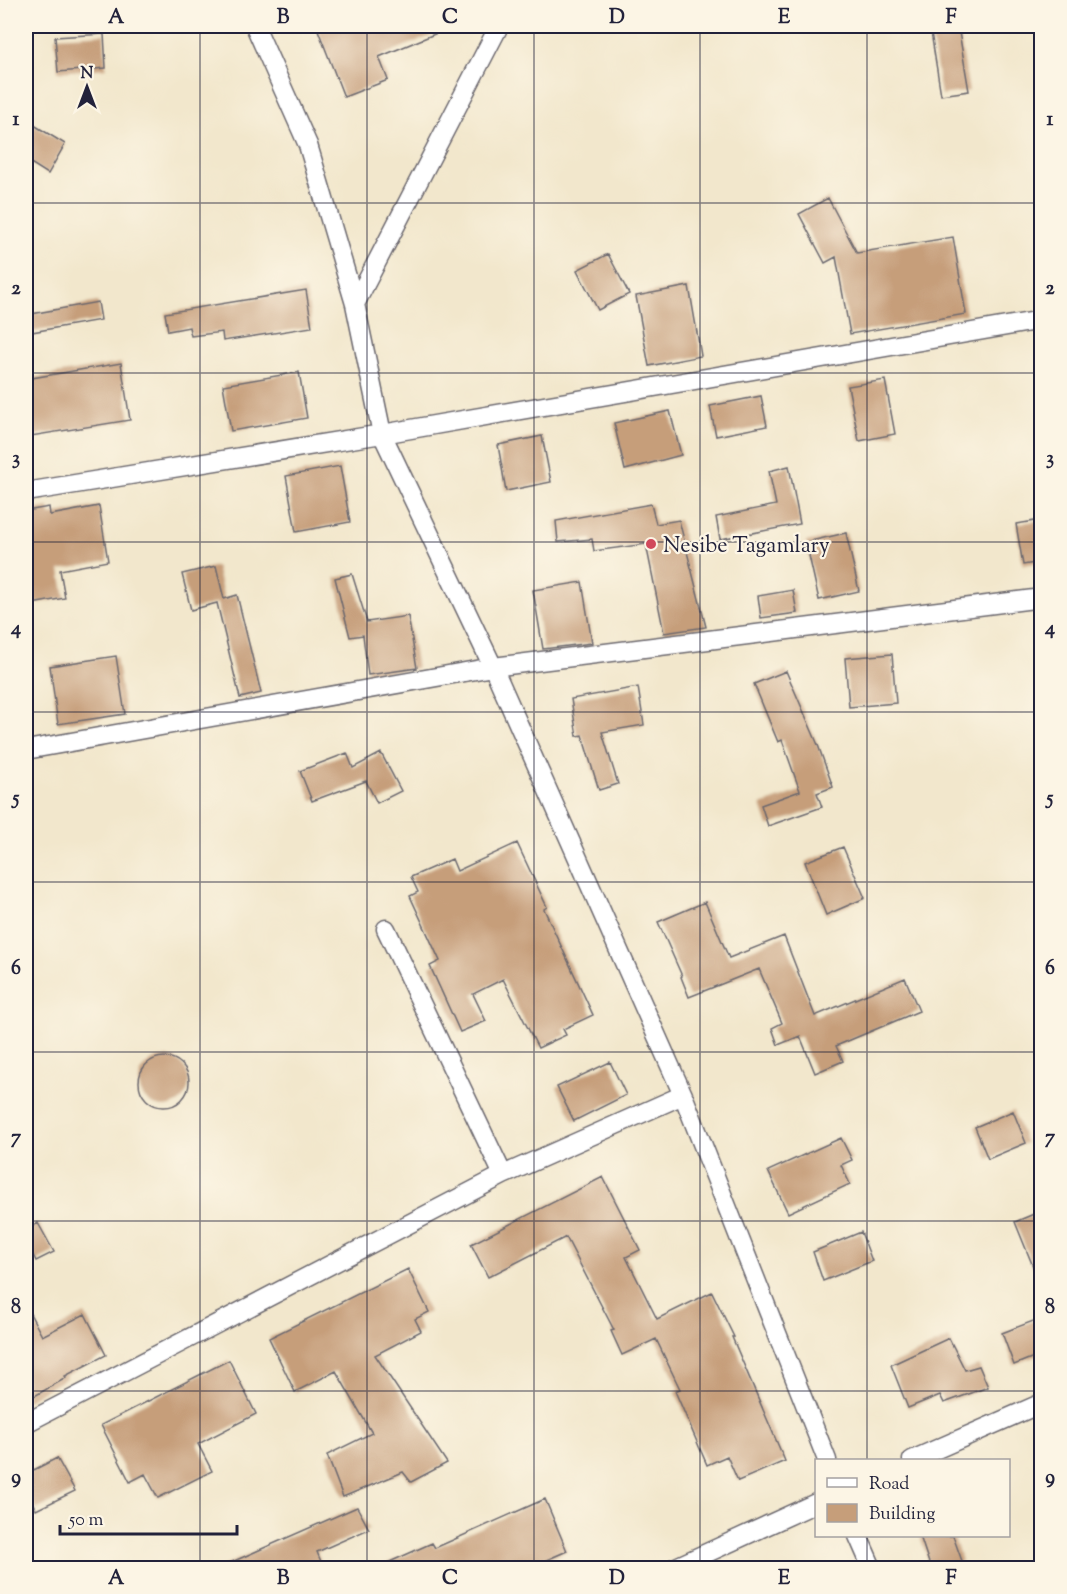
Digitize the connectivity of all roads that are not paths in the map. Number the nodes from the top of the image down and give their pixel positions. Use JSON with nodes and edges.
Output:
{"nodes":[{"id":1,"x":255,"y":26,"type":"edge"},
{"id":2,"x":499,"y":26,"type":"edge"},
{"id":3,"x":355,"y":304,"type":"junction"},
{"id":4,"x":1041,"y":320,"type":"edge"},
{"id":5,"x":382,"y":434,"type":"junction"},
{"id":6,"x":26,"y":492,"type":"edge"},
{"id":7,"x":1041,"y":598,"type":"edge"},
{"id":8,"x":493,"y":667,"type":"junction"},
{"id":9,"x":26,"y":750,"type":"edge"},
{"id":10,"x":386,"y":929,"type":"dead end"},
{"id":11,"x":684,"y":1095,"type":"junction"},
{"id":12,"x":503,"y":1175,"type":"junction"},
{"id":13,"x":1041,"y":1403,"type":"edge"},
{"id":14,"x":26,"y":1423,"type":"edge"},
{"id":15,"x":826,"y":1459,"type":"edge"},
{"id":16,"x":916,"y":1459,"type":"edge"},
{"id":17,"x":815,"y":1503,"type":"edge"},
{"id":18,"x":858,"y":1537,"type":"edge"},
{"id":19,"x":674,"y":1569,"type":"edge"},
{"id":20,"x":872,"y":1569,"type":"edge"}],
"edges":[{"from":1,"to":3,"type":"street"},
{"from":2,"to":3,"type":"street"},
{"from":3,"to":5,"type":"street"},
{"from":4,"to":5,"type":"street"},
{"from":5,"to":6,"type":"street"},
{"from":5,"to":8,"type":"street"},
{"from":7,"to":8,"type":"street"},
{"from":8,"to":9,"type":"street"},
{"from":8,"to":11,"type":"street"},
{"from":10,"to":12,"type":"street"},
{"from":11,"to":12,"type":"street"},
{"from":11,"to":15,"type":"street"},
{"from":12,"to":14,"type":"street"},
{"from":13,"to":16,"type":"street"},
{"from":17,"to":19,"type":"street"},
{"from":18,"to":20,"type":"street"}]}
